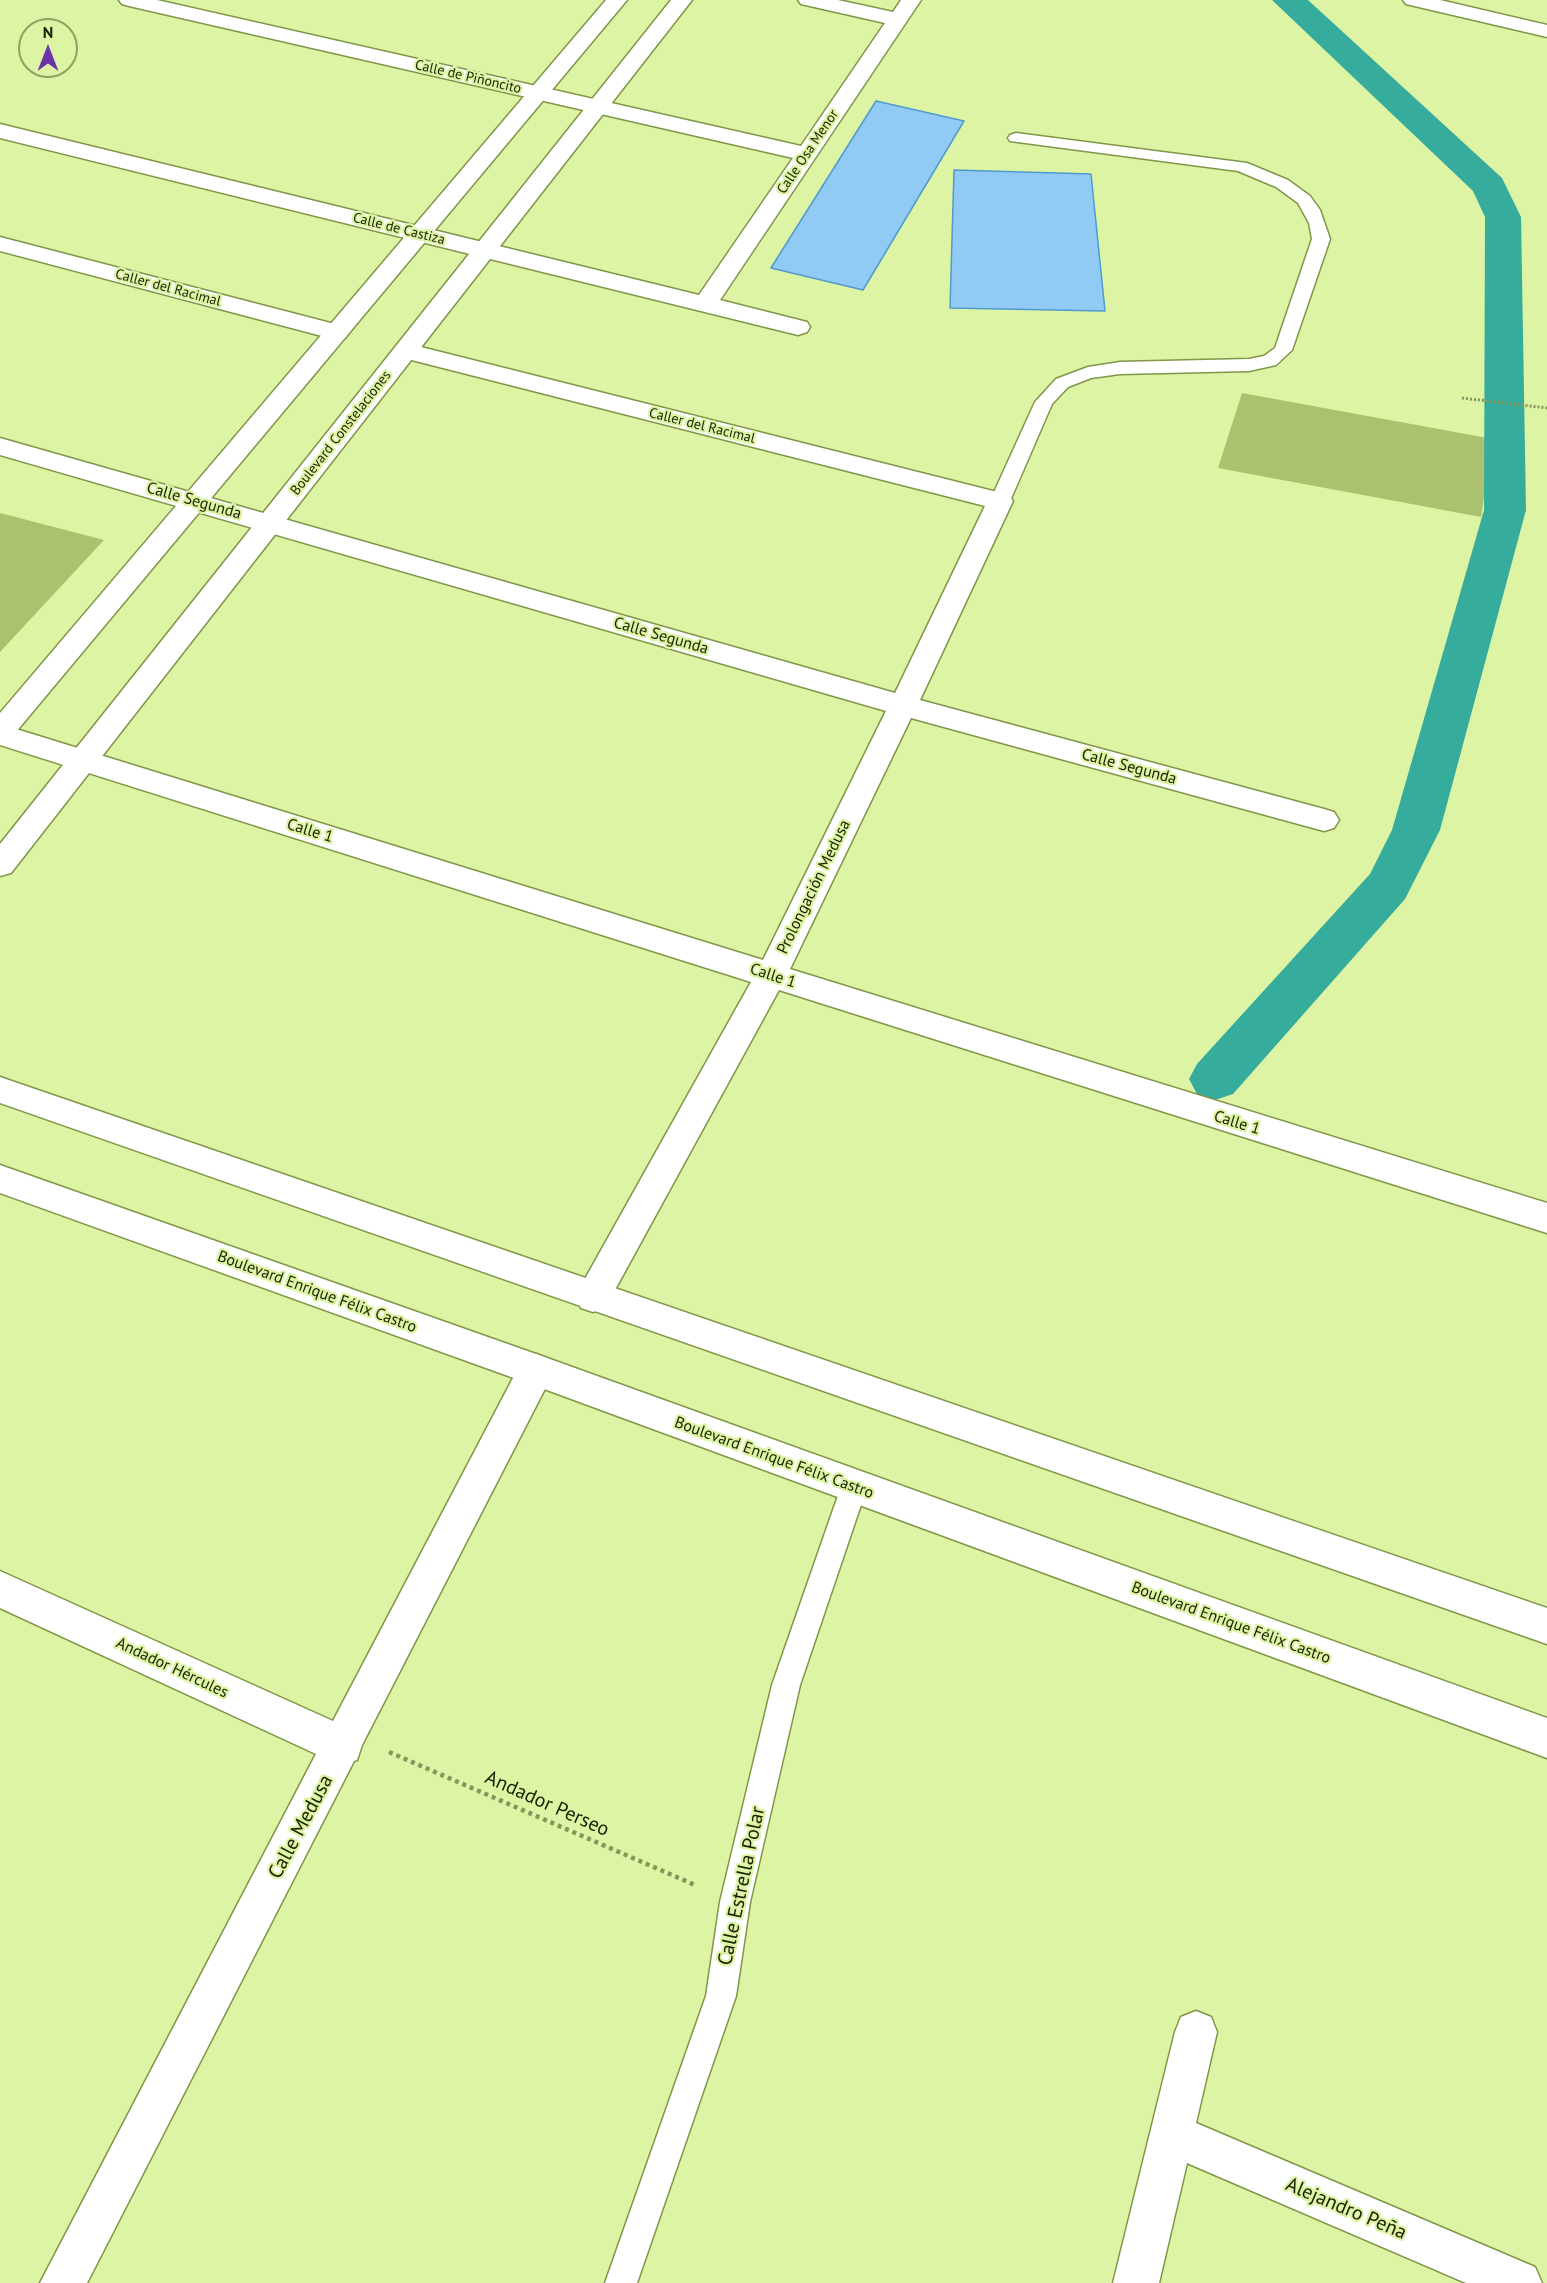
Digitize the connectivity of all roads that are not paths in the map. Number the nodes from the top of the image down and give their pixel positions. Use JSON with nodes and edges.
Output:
{"nodes":[{"id":1,"x":129,"y":0,"type":"edge"},
{"id":2,"x":616,"y":0,"type":"edge"},
{"id":3,"x":682,"y":0,"type":"edge"},
{"id":4,"x":808,"y":0,"type":"edge"},
{"id":5,"x":911,"y":0,"type":"edge"},
{"id":6,"x":1412,"y":0,"type":"edge"},
{"id":7,"x":898,"y":19,"type":"junction"},
{"id":8,"x":1547,"y":31,"type":"edge"},
{"id":9,"x":538,"y":93,"type":"junction"},
{"id":10,"x":598,"y":106,"type":"junction"},
{"id":11,"x":0,"y":131,"type":"edge"},
{"id":12,"x":1016,"y":138,"type":"dead end"},
{"id":13,"x":807,"y":154,"type":"junction"},
{"id":14,"x":419,"y":234,"type":"junction"},
{"id":15,"x":0,"y":244,"type":"edge"},
{"id":16,"x":485,"y":250,"type":"junction"},
{"id":17,"x":705,"y":304,"type":"junction"},
{"id":18,"x":798,"y":327,"type":"dead end"},
{"id":19,"x":337,"y":332,"type":"junction"},
{"id":20,"x":405,"y":351,"type":"junction"},
{"id":21,"x":0,"y":446,"type":"edge"},
{"id":22,"x":195,"y":501,"type":"junction"},
{"id":23,"x":1000,"y":501,"type":"junction"},
{"id":24,"x":270,"y":523,"type":"junction"},
{"id":25,"x":903,"y":706,"type":"junction"},
{"id":26,"x":0,"y":733,"type":"edge"},
{"id":27,"x":83,"y":760,"type":"junction"},
{"id":28,"x":1323,"y":820,"type":"dead end"},
{"id":29,"x":0,"y":865,"type":"edge"},
{"id":30,"x":771,"y":975,"type":"junction"},
{"id":31,"x":0,"y":1090,"type":"edge"},
{"id":32,"x":0,"y":1179,"type":"edge"},
{"id":33,"x":1547,"y":1218,"type":"edge"},
{"id":34,"x":593,"y":1297,"type":"junction"},
{"id":35,"x":536,"y":1370,"type":"junction"},
{"id":36,"x":854,"y":1487,"type":"junction"},
{"id":37,"x":0,"y":1589,"type":"edge"},
{"id":38,"x":1547,"y":1626,"type":"edge"},
{"id":39,"x":1547,"y":1738,"type":"edge"},
{"id":40,"x":343,"y":1746,"type":"junction"},
{"id":41,"x":1196,"y":2032,"type":"dead end"},
{"id":42,"x":1172,"y":2135,"type":"junction"},
{"id":43,"x":63,"y":2283,"type":"edge"},
{"id":44,"x":621,"y":2283,"type":"edge"},
{"id":45,"x":1136,"y":2283,"type":"edge"},
{"id":46,"x":1519,"y":2283,"type":"edge"}],
"edges":[{"from":1,"to":9,"type":"street","name":"Calle de Piñoncito"},
{"from":2,"to":9,"type":"street"},
{"from":3,"to":10,"type":"street","name":"Boulevard Constelaciones"},
{"from":4,"to":7,"type":"street"},
{"from":5,"to":7,"type":"street","name":"Calle Osa Menor"},
{"from":6,"to":8,"type":"street"},
{"from":7,"to":13,"type":"street","name":"Calle Osa Menor"},
{"from":9,"to":10,"type":"street","name":"Calle de Piñoncito"},
{"from":9,"to":14,"type":"street"},
{"from":10,"to":13,"type":"street","name":"Calle de Piñoncito"},
{"from":10,"to":16,"type":"street","name":"Boulevard Constelaciones"},
{"from":11,"to":14,"type":"street","name":"Calle de Castiza"},
{"from":12,"to":23,"type":"lane"},
{"from":13,"to":17,"type":"street","name":"Calle Osa Menor"},
{"from":14,"to":16,"type":"street","name":"Calle de Castiza"},
{"from":14,"to":19,"type":"street"},
{"from":15,"to":19,"type":"street","name":"Caller del Racimal"},
{"from":16,"to":17,"type":"street","name":"Calle de Castiza"},
{"from":16,"to":20,"type":"street","name":"Boulevard Constelaciones"},
{"from":17,"to":18,"type":"street","name":"Calle de Castiza"},
{"from":19,"to":22,"type":"street"},
{"from":20,"to":23,"type":"street","name":"Caller del Racimal"},
{"from":20,"to":24,"type":"street","name":"Boulevard Constelaciones"},
{"from":21,"to":22,"type":"street","name":"Calle Segunda"},
{"from":22,"to":24,"type":"street","name":"Calle Segunda"},
{"from":22,"to":26,"type":"street"},
{"from":23,"to":25,"type":"street","name":"Prolongación Medusa"},
{"from":24,"to":25,"type":"street","name":"Calle Segunda"},
{"from":24,"to":27,"type":"street","name":"Boulevard Constelaciones"},
{"from":25,"to":28,"type":"street","name":"Calle Segunda"},
{"from":25,"to":30,"type":"street","name":"Prolongación Medusa"},
{"from":26,"to":27,"type":"street","name":"Calle 1"},
{"from":27,"to":29,"type":"street","name":"Boulevard Constelaciones"},
{"from":27,"to":30,"type":"street","name":"Calle 1"},
{"from":30,"to":33,"type":"street","name":"Calle 1"},
{"from":30,"to":34,"type":"street","name":"Prolongación Medusa"},
{"from":31,"to":34,"type":"street"},
{"from":32,"to":35,"type":"street","name":"Boulevard Enrique Félix Castro"},
{"from":34,"to":38,"type":"street"},
{"from":35,"to":36,"type":"street","name":"Boulevard Enrique Félix Castro"},
{"from":35,"to":40,"type":"street","name":"Calle Medusa"},
{"from":36,"to":39,"type":"street","name":"Boulevard Enrique Félix Castro"},
{"from":36,"to":44,"type":"lane","name":"Calle Estrella Polar"},
{"from":37,"to":40,"type":"street","name":"Andador Hércules"},
{"from":40,"to":43,"type":"street","name":"Calle Medusa"},
{"from":41,"to":42,"type":"street"},
{"from":42,"to":45,"type":"street"},
{"from":42,"to":46,"type":"street","name":"Alejandro Peña"}]}
